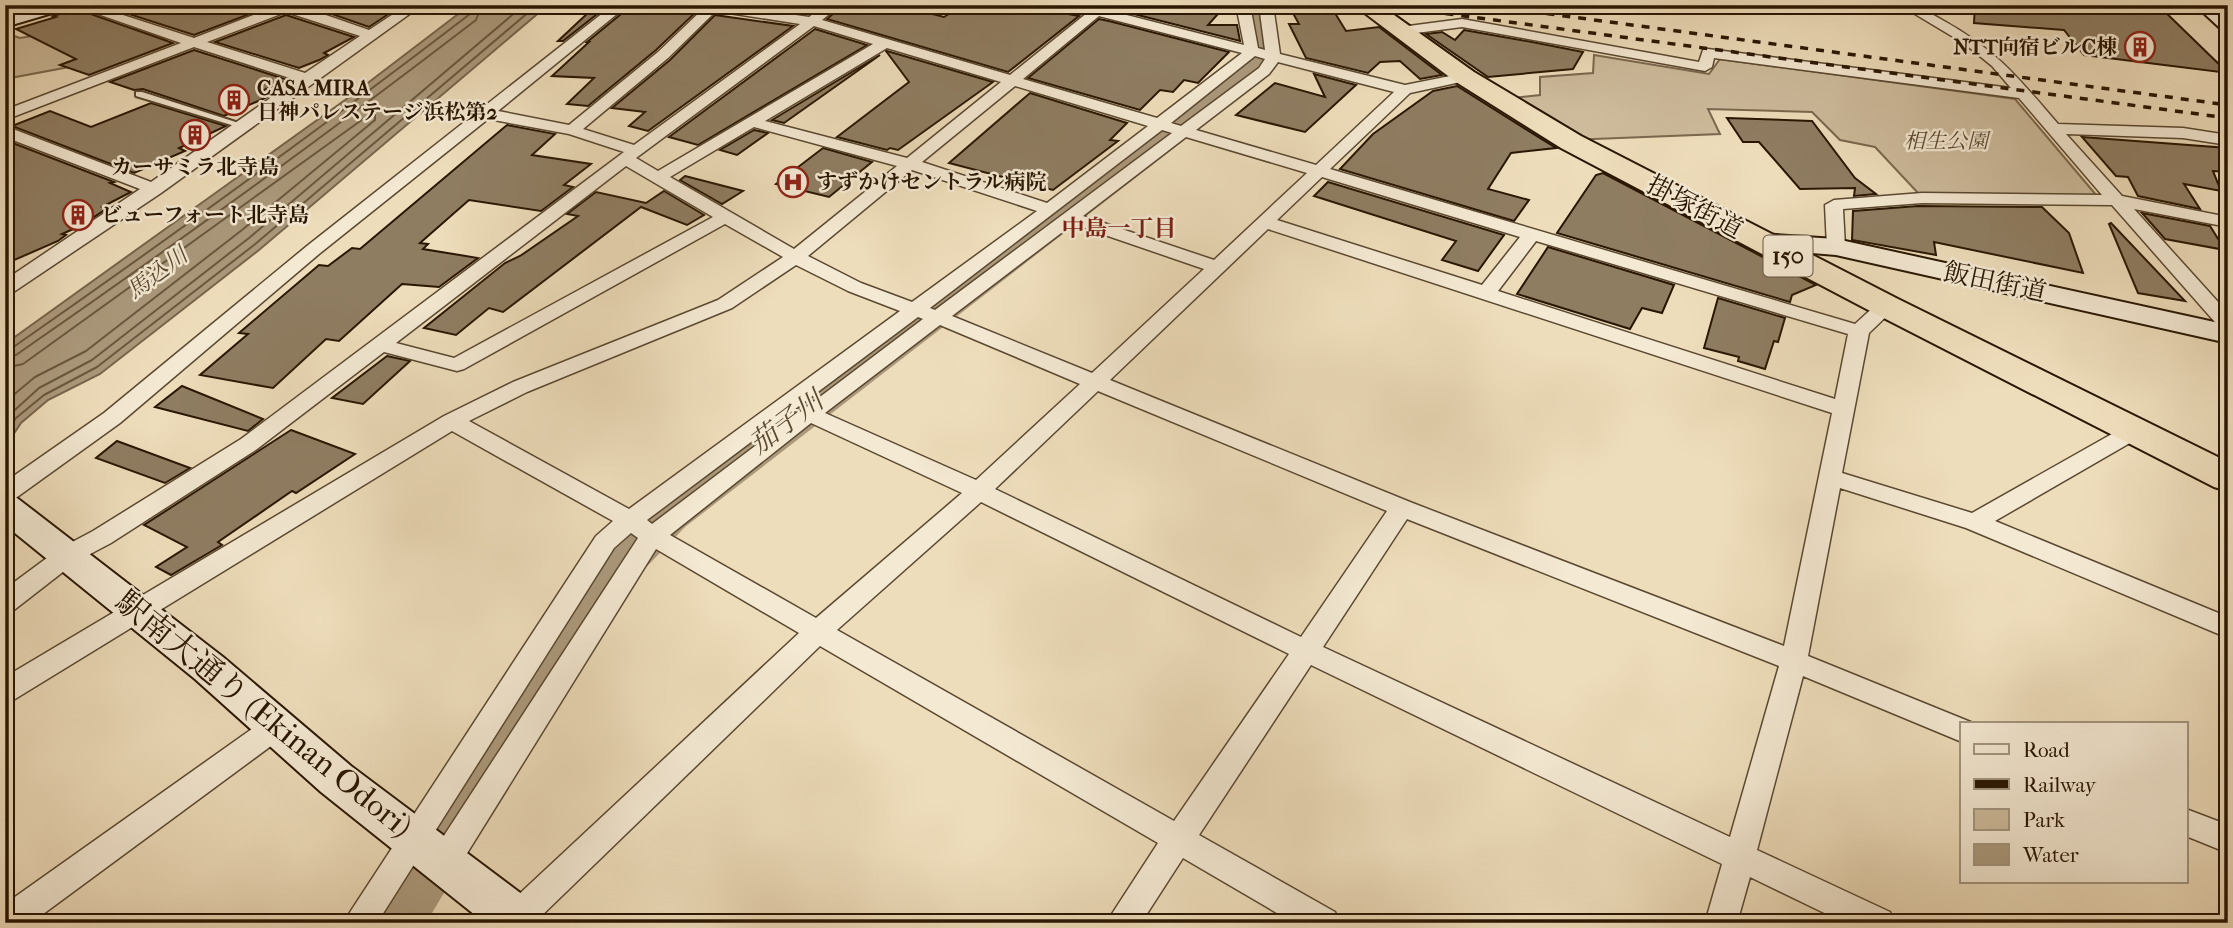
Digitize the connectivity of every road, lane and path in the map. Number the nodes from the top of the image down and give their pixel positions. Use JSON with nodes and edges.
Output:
{"nodes":[{"id":1,"x":59,"y":5,"type":"edge"},
{"id":2,"x":78,"y":5,"type":"edge"},
{"id":3,"x":416,"y":5,"type":"edge"},
{"id":4,"x":622,"y":5,"type":"edge"},
{"id":5,"x":834,"y":5,"type":"edge"},
{"id":6,"x":1071,"y":5,"type":"edge"},
{"id":7,"x":1243,"y":5,"type":"edge"},
{"id":8,"x":1266,"y":5,"type":"edge"},
{"id":9,"x":1366,"y":5,"type":"edge"},
{"id":10,"x":1906,"y":5,"type":"edge"},
{"id":11,"x":2204,"y":5,"type":"edge"},
{"id":12,"x":284,"y":6,"type":"edge"},
{"id":13,"x":709,"y":6,"type":"edge"},
{"id":14,"x":1101,"y":9,"type":"edge"},
{"id":15,"x":5,"y":21,"type":"edge"},
{"id":16,"x":811,"y":21,"type":"junction"},
{"id":17,"x":2228,"y":25,"type":"edge"},
{"id":18,"x":1401,"y":31,"type":"junction"},
{"id":19,"x":371,"y":34,"type":"junction"},
{"id":20,"x":193,"y":43,"type":"junction"},
{"id":21,"x":885,"y":43,"type":"junction"},
{"id":22,"x":1263,"y":55,"type":"junction"},
{"id":23,"x":1465,"y":77,"type":"junction"},
{"id":24,"x":308,"y":79,"type":"junction"},
{"id":25,"x":1011,"y":82,"type":"junction"},
{"id":26,"x":1405,"y":90,"type":"junction"},
{"id":27,"x":139,"y":94,"type":"dead end"},
{"id":28,"x":2027,"y":95,"type":"junction"},
{"id":29,"x":484,"y":113,"type":"junction"},
{"id":30,"x":5,"y":115,"type":"edge"},
{"id":31,"x":751,"y":122,"type":"junction"},
{"id":32,"x":241,"y":125,"type":"junction"},
{"id":33,"x":1160,"y":126,"type":"junction"},
{"id":34,"x":2053,"y":129,"type":"junction"},
{"id":35,"x":572,"y":130,"type":"junction"},
{"id":36,"x":5,"y":131,"type":"edge"},
{"id":37,"x":1184,"y":132,"type":"junction"},
{"id":38,"x":2228,"y":140,"type":"edge"},
{"id":39,"x":630,"y":155,"type":"junction"},
{"id":40,"x":910,"y":163,"type":"junction"},
{"id":41,"x":1319,"y":171,"type":"junction"},
{"id":42,"x":659,"y":177,"type":"junction"},
{"id":43,"x":155,"y":189,"type":"junction"},
{"id":44,"x":2116,"y":200,"type":"junction"},
{"id":45,"x":1060,"y":214,"type":"junction"},
{"id":46,"x":724,"y":218,"type":"junction"},
{"id":47,"x":1265,"y":222,"type":"junction"},
{"id":48,"x":2228,"y":222,"type":"edge"},
{"id":49,"x":1531,"y":235,"type":"junction"},
{"id":50,"x":1761,"y":242,"type":"junction"},
{"id":51,"x":1836,"y":247,"type":"junction"},
{"id":52,"x":794,"y":258,"type":"junction"},
{"id":53,"x":1217,"y":267,"type":"junction"},
{"id":54,"x":10,"y":280,"type":"edge"},
{"id":55,"x":1486,"y":293,"type":"junction"},
{"id":56,"x":1886,"y":306,"type":"junction"},
{"id":57,"x":913,"y":310,"type":"junction"},
{"id":58,"x":937,"y":317,"type":"junction"},
{"id":59,"x":2228,"y":325,"type":"edge"},
{"id":60,"x":1859,"y":331,"type":"junction"},
{"id":61,"x":2228,"y":334,"type":"edge"},
{"id":62,"x":381,"y":345,"type":"junction"},
{"id":63,"x":1097,"y":381,"type":"junction"},
{"id":64,"x":1842,"y":409,"type":"junction"},
{"id":65,"x":808,"y":414,"type":"junction"},
{"id":66,"x":452,"y":421,"type":"junction"},
{"id":67,"x":2134,"y":431,"type":"junction"},
{"id":68,"x":1829,"y":477,"type":"junction"},
{"id":69,"x":2228,"y":478,"type":"edge"},
{"id":70,"x":979,"y":491,"type":"junction"},
{"id":71,"x":5,"y":494,"type":"edge"},
{"id":72,"x":5,"y":506,"type":"edge"},
{"id":73,"x":1402,"y":508,"type":"junction"},
{"id":74,"x":630,"y":520,"type":"junction"},
{"id":75,"x":1974,"y":522,"type":"junction"},
{"id":76,"x":652,"y":536,"type":"junction"},
{"id":77,"x":68,"y":555,"type":"junction"},
{"id":78,"x":5,"y":603,"type":"edge"},
{"id":79,"x":139,"y":612,"type":"junction"},
{"id":80,"x":2228,"y":628,"type":"edge"},
{"id":81,"x":819,"y":631,"type":"junction"},
{"id":82,"x":1306,"y":651,"type":"junction"},
{"id":83,"x":1794,"y":661,"type":"junction"},
{"id":84,"x":5,"y":691,"type":"edge"},
{"id":85,"x":276,"y":727,"type":"junction"},
{"id":86,"x":1960,"y":729,"type":"edge"},
{"id":87,"x":2188,"y":823,"type":"edge"},
{"id":88,"x":2228,"y":839,"type":"edge"},
{"id":89,"x":1178,"y":840,"type":"junction"},
{"id":90,"x":429,"y":849,"type":"junction"},
{"id":91,"x":1739,"y":856,"type":"junction"},
{"id":92,"x":516,"y":921,"type":"edge"},
{"id":93,"x":5,"y":923,"type":"edge"},
{"id":94,"x":359,"y":923,"type":"edge"},
{"id":95,"x":1122,"y":923,"type":"edge"},
{"id":96,"x":1324,"y":923,"type":"edge"},
{"id":97,"x":1721,"y":923,"type":"edge"},
{"id":98,"x":1879,"y":923,"type":"edge"}],
"edges":[{"from":1,"to":15,"type":"street"},
{"from":2,"to":20,"type":"street"},
{"from":3,"to":19,"type":"street"},
{"from":4,"to":29,"type":"street"},
{"from":5,"to":16,"type":"street"},
{"from":6,"to":14,"type":"street"},
{"from":7,"to":22,"type":"street"},
{"from":8,"to":22,"type":"street"},
{"from":9,"to":18,"type":"highway","name":"掛塚街道","number":"150"},
{"from":10,"to":28,"type":"street"},
{"from":11,"to":17,"type":"street"},
{"from":12,"to":19,"type":"street"},
{"from":12,"to":20,"type":"street"},
{"from":13,"to":16,"type":"street"},
{"from":13,"to":35,"type":"street"},
{"from":14,"to":22,"type":"street"},
{"from":14,"to":25,"type":"street"},
{"from":16,"to":21,"type":"street"},
{"from":16,"to":39,"type":"street"},
{"from":18,"to":23,"type":"highway","name":"掛塚街道","number":"150"},
{"from":18,"to":28,"type":"street"},
{"from":19,"to":24,"type":"street"},
{"from":20,"to":24,"type":"street"},
{"from":20,"to":30,"type":"street"},
{"from":21,"to":25,"type":"street"},
{"from":21,"to":31,"type":"street"},
{"from":22,"to":26,"type":"street"},
{"from":22,"to":33,"type":"street"},
{"from":22,"to":37,"type":"street"},
{"from":23,"to":26,"type":"street"},
{"from":23,"to":50,"type":"highway","name":"掛塚街道","number":"150"},
{"from":24,"to":32,"type":"street"},
{"from":25,"to":33,"type":"street"},
{"from":25,"to":40,"type":"street"},
{"from":26,"to":41,"type":"street"},
{"from":27,"to":32,"type":"lane"},
{"from":28,"to":34,"type":"street"},
{"from":29,"to":35,"type":"street"},
{"from":29,"to":71,"type":"street"},
{"from":31,"to":40,"type":"street"},
{"from":31,"to":42,"type":"street"},
{"from":32,"to":43,"type":"street"},
{"from":33,"to":37,"type":"street"},
{"from":33,"to":45,"type":"street"},
{"from":34,"to":38,"type":"street"},
{"from":34,"to":44,"type":"street"},
{"from":35,"to":39,"type":"street"},
{"from":36,"to":43,"type":"street"},
{"from":37,"to":41,"type":"street"},
{"from":37,"to":45,"type":"street"},
{"from":39,"to":42,"type":"street"},
{"from":39,"to":62,"type":"street"},
{"from":40,"to":45,"type":"street"},
{"from":40,"to":52,"type":"street"},
{"from":41,"to":47,"type":"street"},
{"from":41,"to":49,"type":"street"},
{"from":42,"to":46,"type":"street"},
{"from":43,"to":54,"type":"street"},
{"from":44,"to":48,"type":"street"},
{"from":44,"to":51,"type":"street"},
{"from":44,"to":59,"type":"street"},
{"from":45,"to":53,"type":"street"},
{"from":45,"to":57,"type":"street"},
{"from":45,"to":58,"type":"street"},
{"from":46,"to":52,"type":"street"},
{"from":46,"to":62,"type":"street"},
{"from":47,"to":53,"type":"street"},
{"from":47,"to":55,"type":"street"},
{"from":49,"to":55,"type":"street"},
{"from":49,"to":60,"type":"street"},
{"from":50,"to":51,"type":"street","name":"飯田街道"},
{"from":50,"to":56,"type":"highway","name":"掛塚街道","number":"150"},
{"from":51,"to":61,"type":"street","name":"飯田街道"},
{"from":52,"to":57,"type":"street"},
{"from":52,"to":66,"type":"street"},
{"from":53,"to":63,"type":"street"},
{"from":55,"to":64,"type":"street"},
{"from":56,"to":60,"type":"street"},
{"from":56,"to":67,"type":"highway","name":"掛塚街道","number":"150"},
{"from":57,"to":58,"type":"street"},
{"from":57,"to":74,"type":"street"},
{"from":58,"to":63,"type":"street"},
{"from":58,"to":65,"type":"street"},
{"from":60,"to":64,"type":"street"},
{"from":62,"to":77,"type":"street"},
{"from":63,"to":70,"type":"street"},
{"from":63,"to":73,"type":"street"},
{"from":64,"to":68,"type":"street"},
{"from":65,"to":70,"type":"street"},
{"from":65,"to":76,"type":"street"},
{"from":66,"to":74,"type":"street"},
{"from":66,"to":79,"type":"street"},
{"from":67,"to":69,"type":"highway","name":"掛塚街道","number":"150"},
{"from":67,"to":75,"type":"street"},
{"from":68,"to":75,"type":"street"},
{"from":68,"to":83,"type":"street"},
{"from":70,"to":81,"type":"street"},
{"from":70,"to":82,"type":"street"},
{"from":72,"to":77,"type":"street","name":"駅南大通り (Ekinan Odori)"},
{"from":73,"to":82,"type":"street"},
{"from":73,"to":83,"type":"street"},
{"from":74,"to":76,"type":"street"},
{"from":74,"to":90,"type":"street"},
{"from":75,"to":80,"type":"street"},
{"from":76,"to":81,"type":"street"},
{"from":76,"to":90,"type":"street"},
{"from":77,"to":78,"type":"street"},
{"from":77,"to":79,"type":"street","name":"駅南大通り (Ekinan Odori)"},
{"from":79,"to":84,"type":"street"},
{"from":79,"to":85,"type":"street","name":"駅南大通り (Ekinan Odori)"},
{"from":81,"to":89,"type":"street"},
{"from":81,"to":92,"type":"street"},
{"from":82,"to":89,"type":"street"},
{"from":82,"to":91,"type":"street"},
{"from":83,"to":86,"type":"street"},
{"from":83,"to":91,"type":"street"},
{"from":85,"to":90,"type":"street","name":"駅南大通り (Ekinan Odori)"},
{"from":85,"to":93,"type":"street"},
{"from":87,"to":88,"type":"street"},
{"from":89,"to":95,"type":"street"},
{"from":89,"to":96,"type":"street"},
{"from":90,"to":92,"type":"street","name":"駅南大通り (Ekinan Odori)"},
{"from":90,"to":94,"type":"street"},
{"from":91,"to":97,"type":"street"},
{"from":91,"to":98,"type":"street"}]}
